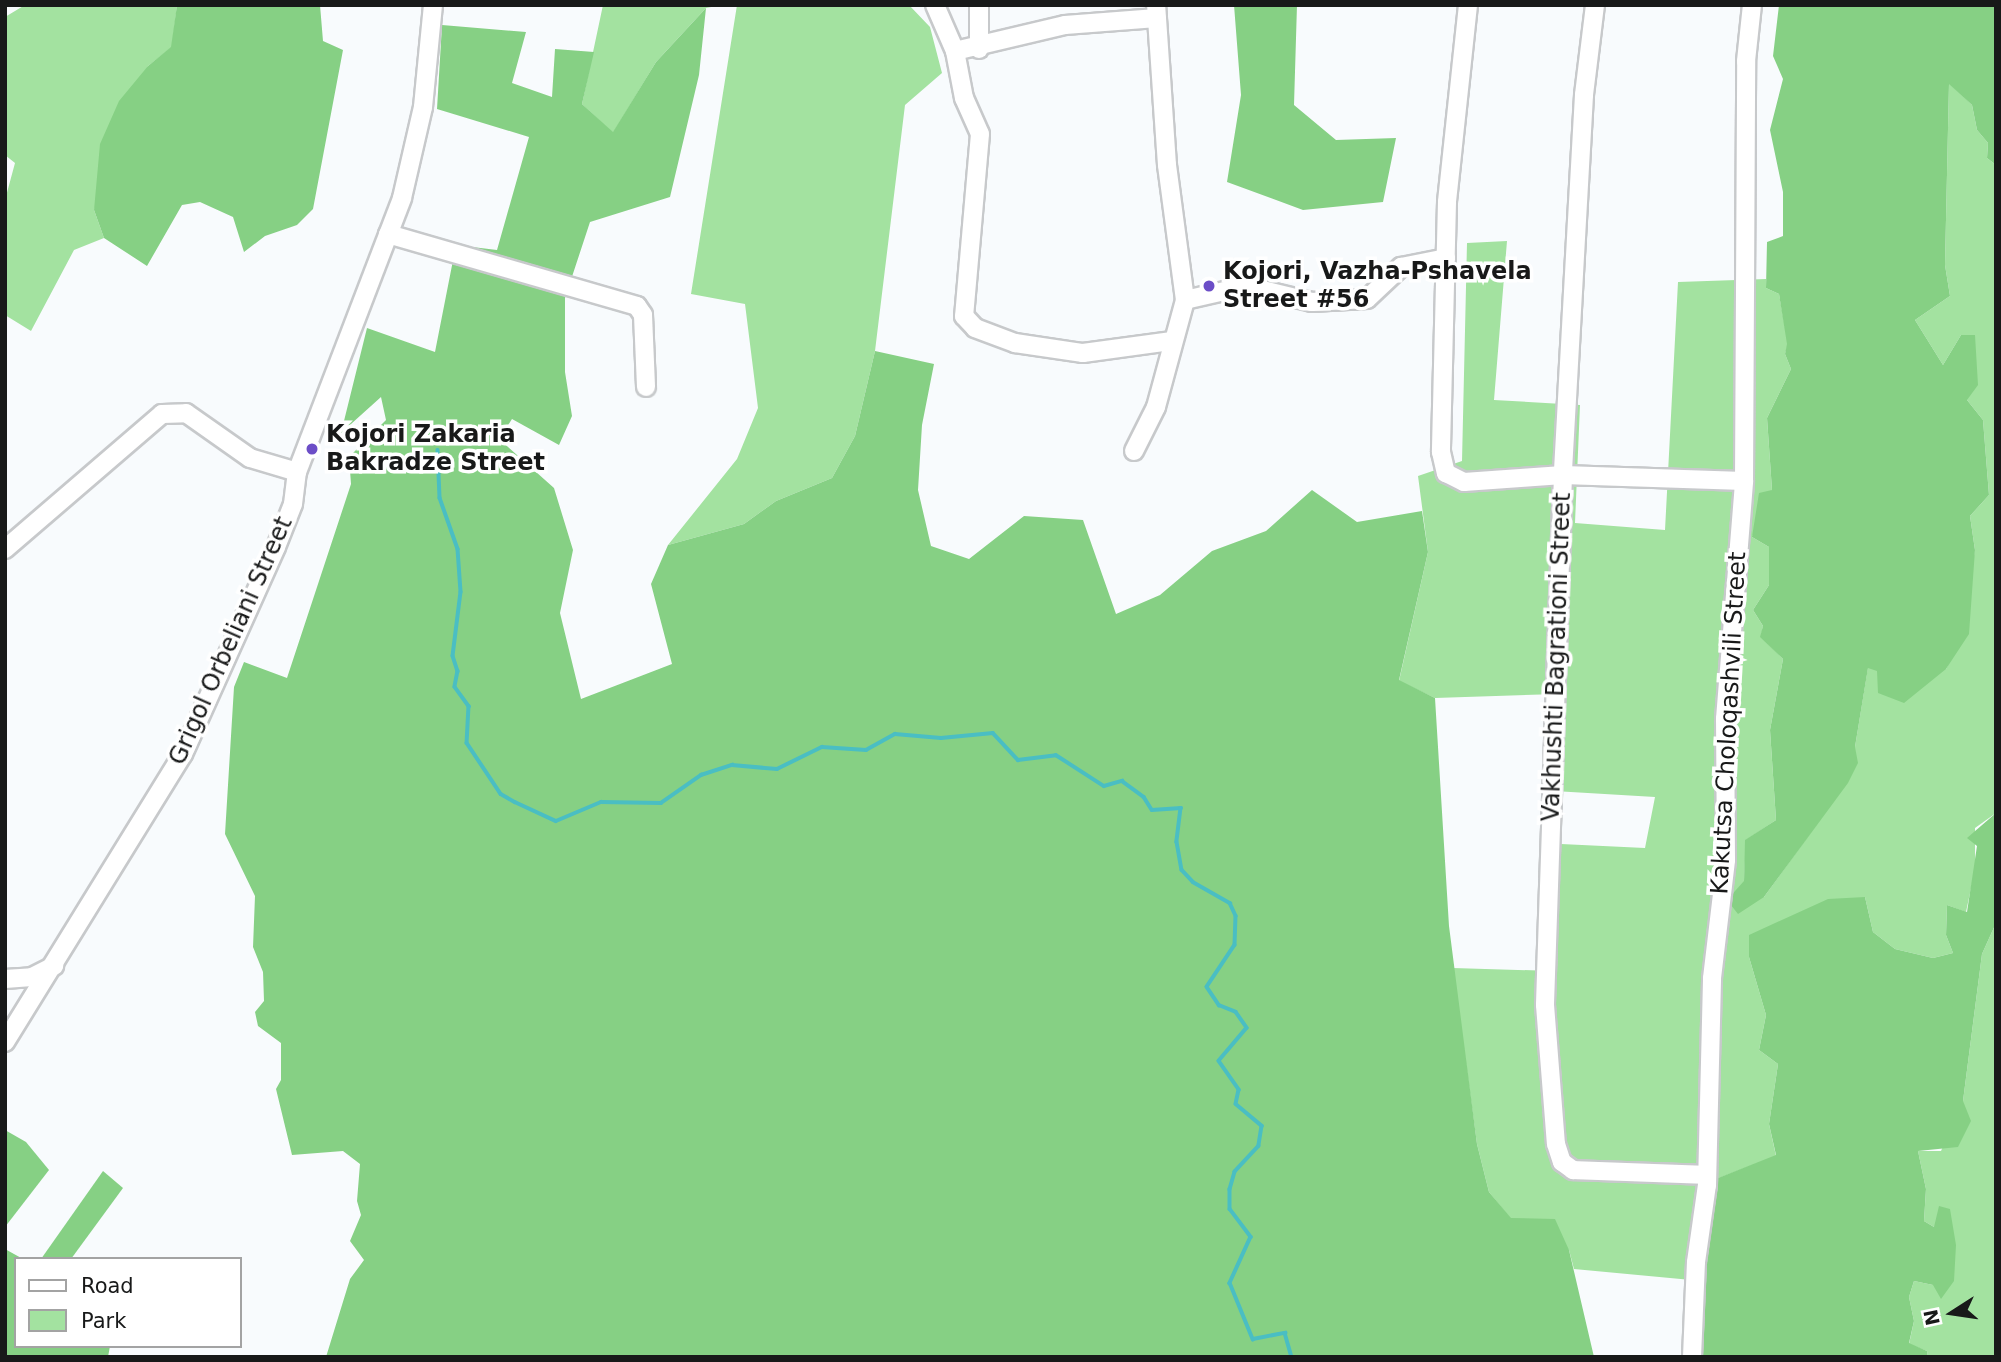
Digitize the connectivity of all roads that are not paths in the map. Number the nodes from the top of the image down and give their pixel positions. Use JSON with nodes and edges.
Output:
{"nodes":[{"id":1,"x":433,"y":5,"type":"edge"},
{"id":2,"x":935,"y":5,"type":"edge"},
{"id":3,"x":979,"y":5,"type":"edge"},
{"id":4,"x":1468,"y":5,"type":"edge"},
{"id":5,"x":1595,"y":5,"type":"edge"},
{"id":6,"x":1752,"y":5,"type":"edge"},
{"id":7,"x":1156,"y":12,"type":"edge"},
{"id":8,"x":979,"y":49,"type":"junction"},
{"id":9,"x":955,"y":51,"type":"junction"},
{"id":10,"x":388,"y":234,"type":"junction"},
{"id":11,"x":1446,"y":258,"type":"junction"},
{"id":12,"x":1185,"y":300,"type":"junction"},
{"id":13,"x":1172,"y":341,"type":"junction"},
{"id":14,"x":646,"y":387,"type":"dead end"},
{"id":15,"x":1133,"y":451,"type":"dead end"},
{"id":16,"x":297,"y":472,"type":"junction"},
{"id":17,"x":1563,"y":475,"type":"junction"},
{"id":18,"x":1744,"y":481,"type":"junction"},
{"id":19,"x":5,"y":549,"type":"edge"},
{"id":20,"x":54,"y":966,"type":"junction"},
{"id":21,"x":5,"y":979,"type":"edge"},
{"id":22,"x":5,"y":1042,"type":"edge"},
{"id":23,"x":1707,"y":1175,"type":"junction"},
{"id":24,"x":1692,"y":1357,"type":"edge"}],
"edges":[{"from":1,"to":10,"type":"street","name":"Grigol Orbeliani Street"},
{"from":2,"to":9,"type":"street"},
{"from":3,"to":8,"type":"street"},
{"from":4,"to":11,"type":"street"},
{"from":5,"to":17,"type":"street","name":"Vakhushti Bagrationi Street"},
{"from":6,"to":18,"type":"street","name":"Kakutsa Choloqashvili Street"},
{"from":7,"to":8,"type":"street"},
{"from":7,"to":12,"type":"street"},
{"from":8,"to":9,"type":"street"},
{"from":9,"to":13,"type":"street"},
{"from":10,"to":14,"type":"street"},
{"from":10,"to":16,"type":"street","name":"Grigol Orbeliani Street"},
{"from":11,"to":12,"type":"street"},
{"from":11,"to":17,"type":"street"},
{"from":12,"to":13,"type":"street"},
{"from":13,"to":15,"type":"street"},
{"from":16,"to":19,"type":"street"},
{"from":16,"to":20,"type":"street","name":"Grigol Orbeliani Street"},
{"from":17,"to":18,"type":"street"},
{"from":17,"to":23,"type":"street","name":"Vakhushti Bagrationi Street"},
{"from":18,"to":23,"type":"street","name":"Kakutsa Choloqashvili Street"},
{"from":20,"to":21,"type":"street"},
{"from":20,"to":22,"type":"street","name":"Grigol Orbeliani Street"},
{"from":23,"to":24,"type":"street","name":"Kakutsa Choloqashvili Street"}]}
